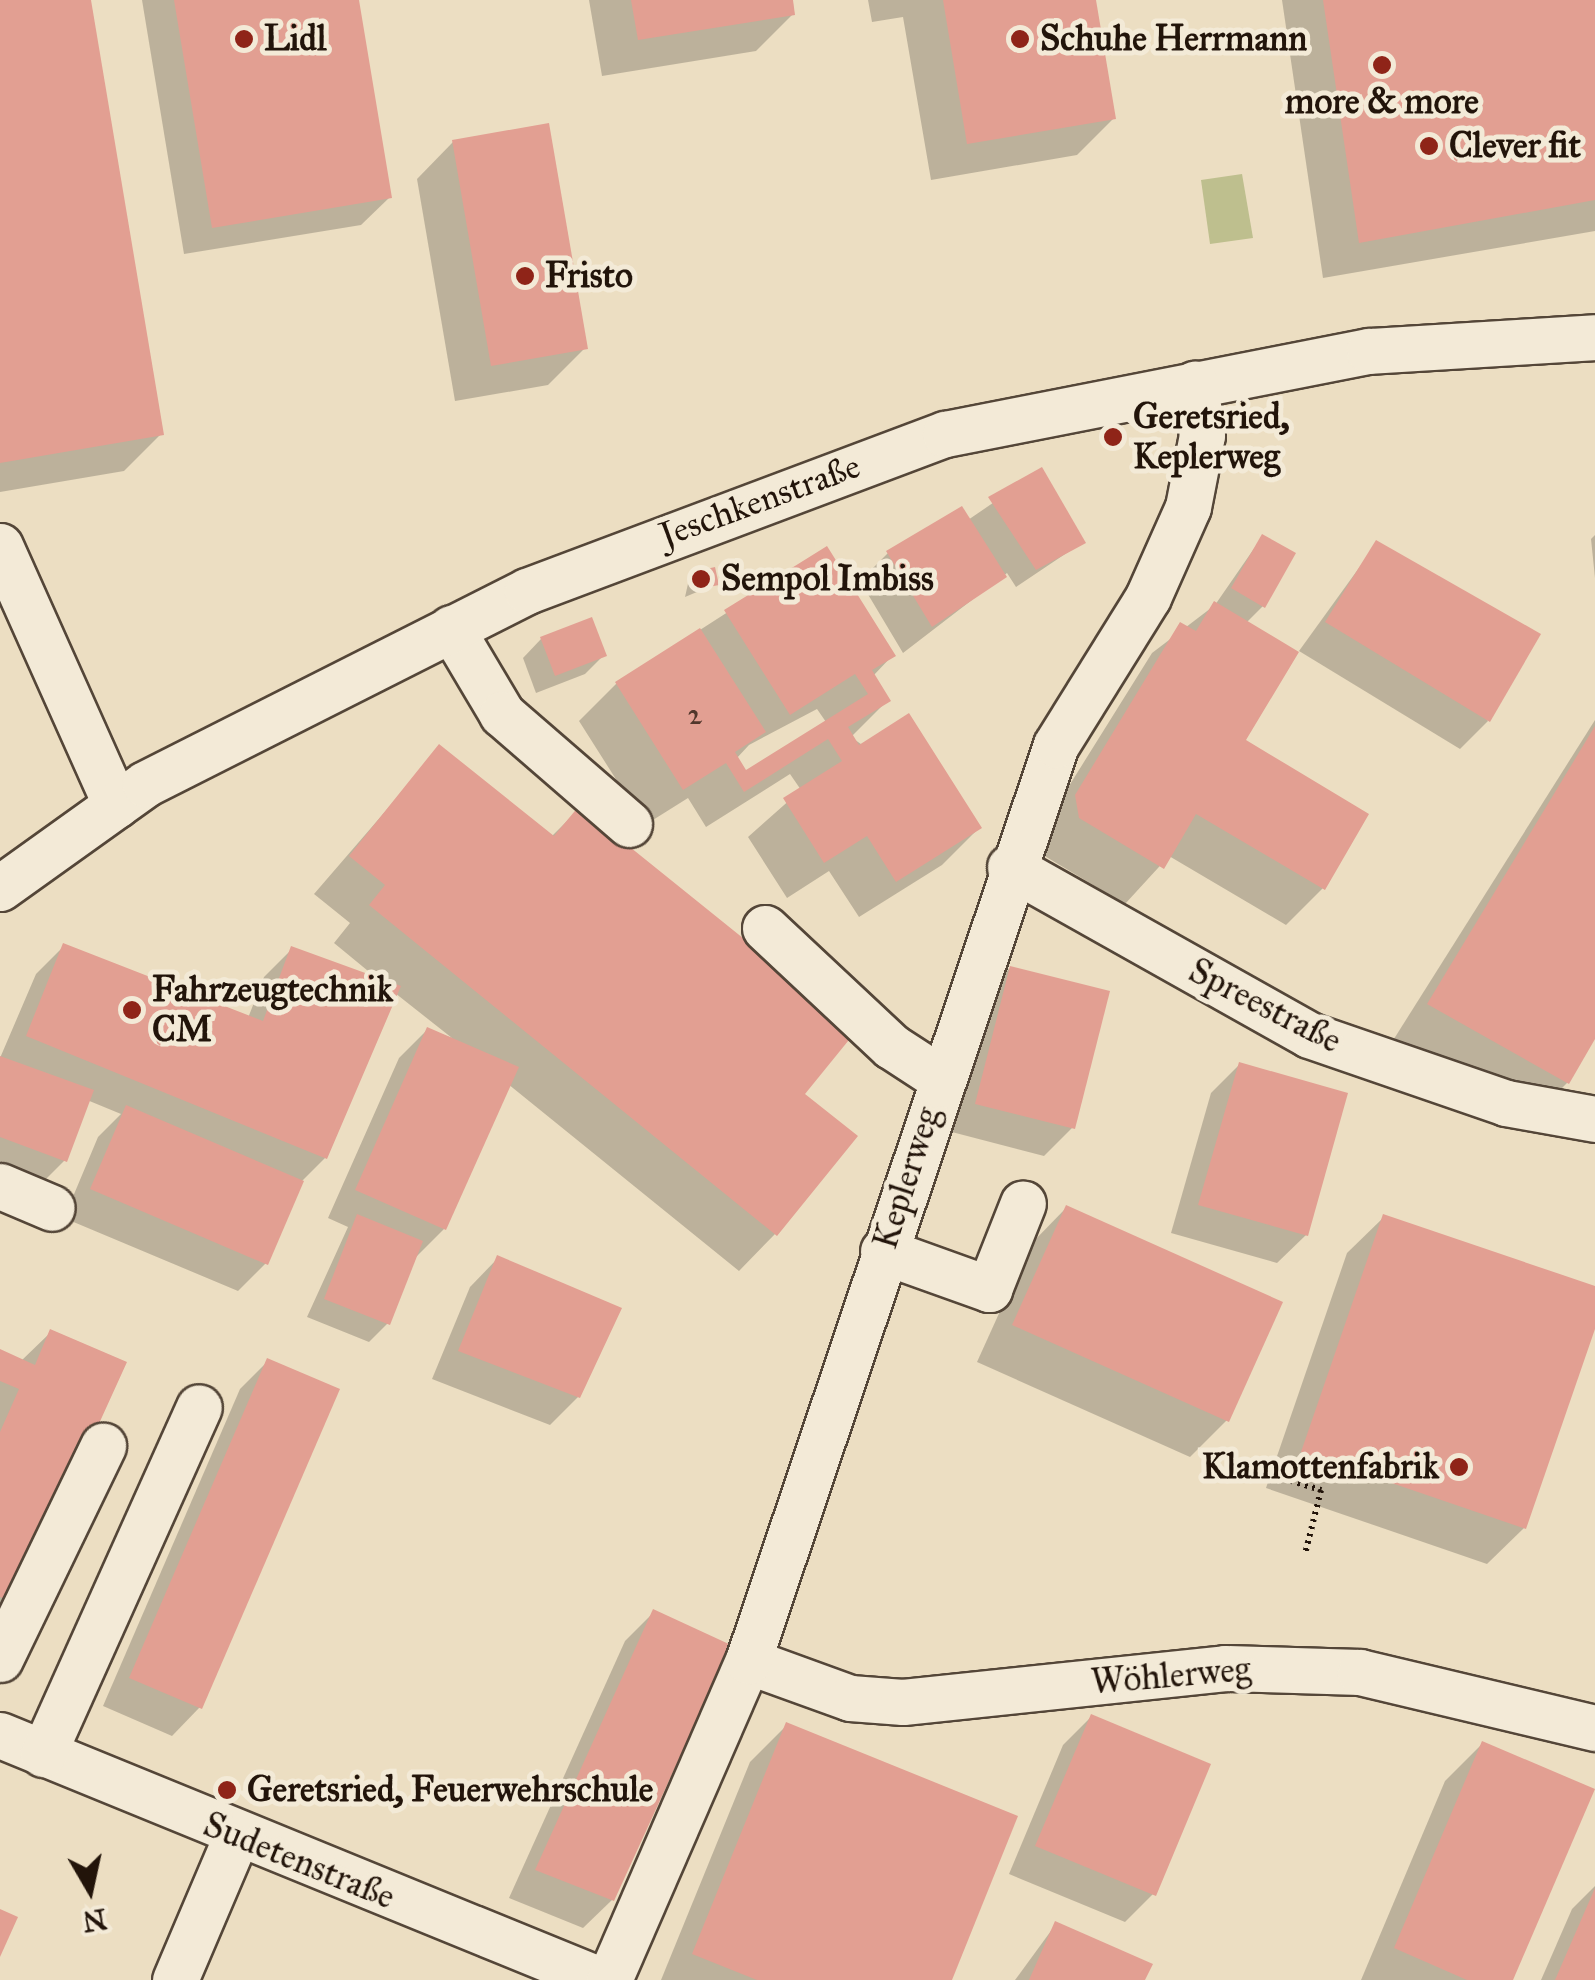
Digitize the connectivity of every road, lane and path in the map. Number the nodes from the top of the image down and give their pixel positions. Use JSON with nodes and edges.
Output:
{"nodes":[{"id":1,"x":1595,"y":337,"type":"edge"},
{"id":2,"x":1195,"y":382,"type":"junction"},
{"id":3,"x":0,"y":546,"type":"edge"},
{"id":4,"x":451,"y":628,"type":"junction"},
{"id":5,"x":116,"y":805,"type":"junction"},
{"id":6,"x":629,"y":824,"type":"dead end"},
{"id":7,"x":1010,"y":867,"type":"junction"},
{"id":8,"x":2,"y":881,"type":"edge"},
{"id":9,"x":765,"y":928,"type":"dead end"},
{"id":10,"x":940,"y":1078,"type":"junction"},
{"id":11,"x":1595,"y":1119,"type":"edge"},
{"id":12,"x":0,"y":1186,"type":"edge"},
{"id":13,"x":1023,"y":1204,"type":"dead end"},
{"id":14,"x":52,"y":1208,"type":"dead end"},
{"id":15,"x":883,"y":1251,"type":"junction"},
{"id":16,"x":199,"y":1407,"type":"dead end"},
{"id":17,"x":104,"y":1446,"type":"dead end"},
{"id":18,"x":1262,"y":1472,"type":"dead end"},
{"id":19,"x":1305,"y":1554,"type":"dead end"},
{"id":20,"x":0,"y":1659,"type":"edge"},
{"id":21,"x":748,"y":1661,"type":"junction"},
{"id":22,"x":1595,"y":1728,"type":"edge"},
{"id":23,"x":0,"y":1735,"type":"edge"},
{"id":24,"x":43,"y":1754,"type":"junction"},
{"id":25,"x":236,"y":1838,"type":"junction"},
{"id":26,"x":175,"y":1980,"type":"edge"},
{"id":27,"x":600,"y":1980,"type":"edge"},
{"id":28,"x":609,"y":1980,"type":"edge"}],
"edges":[{"from":1,"to":2,"type":"street","name":"Jeschkenstraße"},
{"from":2,"to":4,"type":"street","name":"Jeschkenstraße"},
{"from":2,"to":7,"type":"street","name":"Keplerweg"},
{"from":3,"to":5,"type":"street"},
{"from":4,"to":5,"type":"street","name":"Jeschkenstraße"},
{"from":4,"to":6,"type":"street"},
{"from":5,"to":8,"type":"street","name":"Jeschkenstraße"},
{"from":7,"to":10,"type":"street","name":"Keplerweg"},
{"from":7,"to":11,"type":"street","name":"Spreestraße"},
{"from":9,"to":10,"type":"street"},
{"from":10,"to":15,"type":"street","name":"Keplerweg"},
{"from":12,"to":14,"type":"street"},
{"from":13,"to":15,"type":"street"},
{"from":15,"to":21,"type":"street","name":"Keplerweg"},
{"from":16,"to":24,"type":"street"},
{"from":17,"to":20,"type":"street"},
{"from":18,"to":19,"type":"path"},
{"from":21,"to":22,"type":"street","name":"Wöhlerweg"},
{"from":21,"to":28,"type":"street","name":"Keplerweg"},
{"from":23,"to":24,"type":"street","name":"Sudetenstraße"},
{"from":24,"to":25,"type":"street","name":"Sudetenstraße"},
{"from":25,"to":26,"type":"street"},
{"from":25,"to":27,"type":"street","name":"Sudetenstraße"}]}
